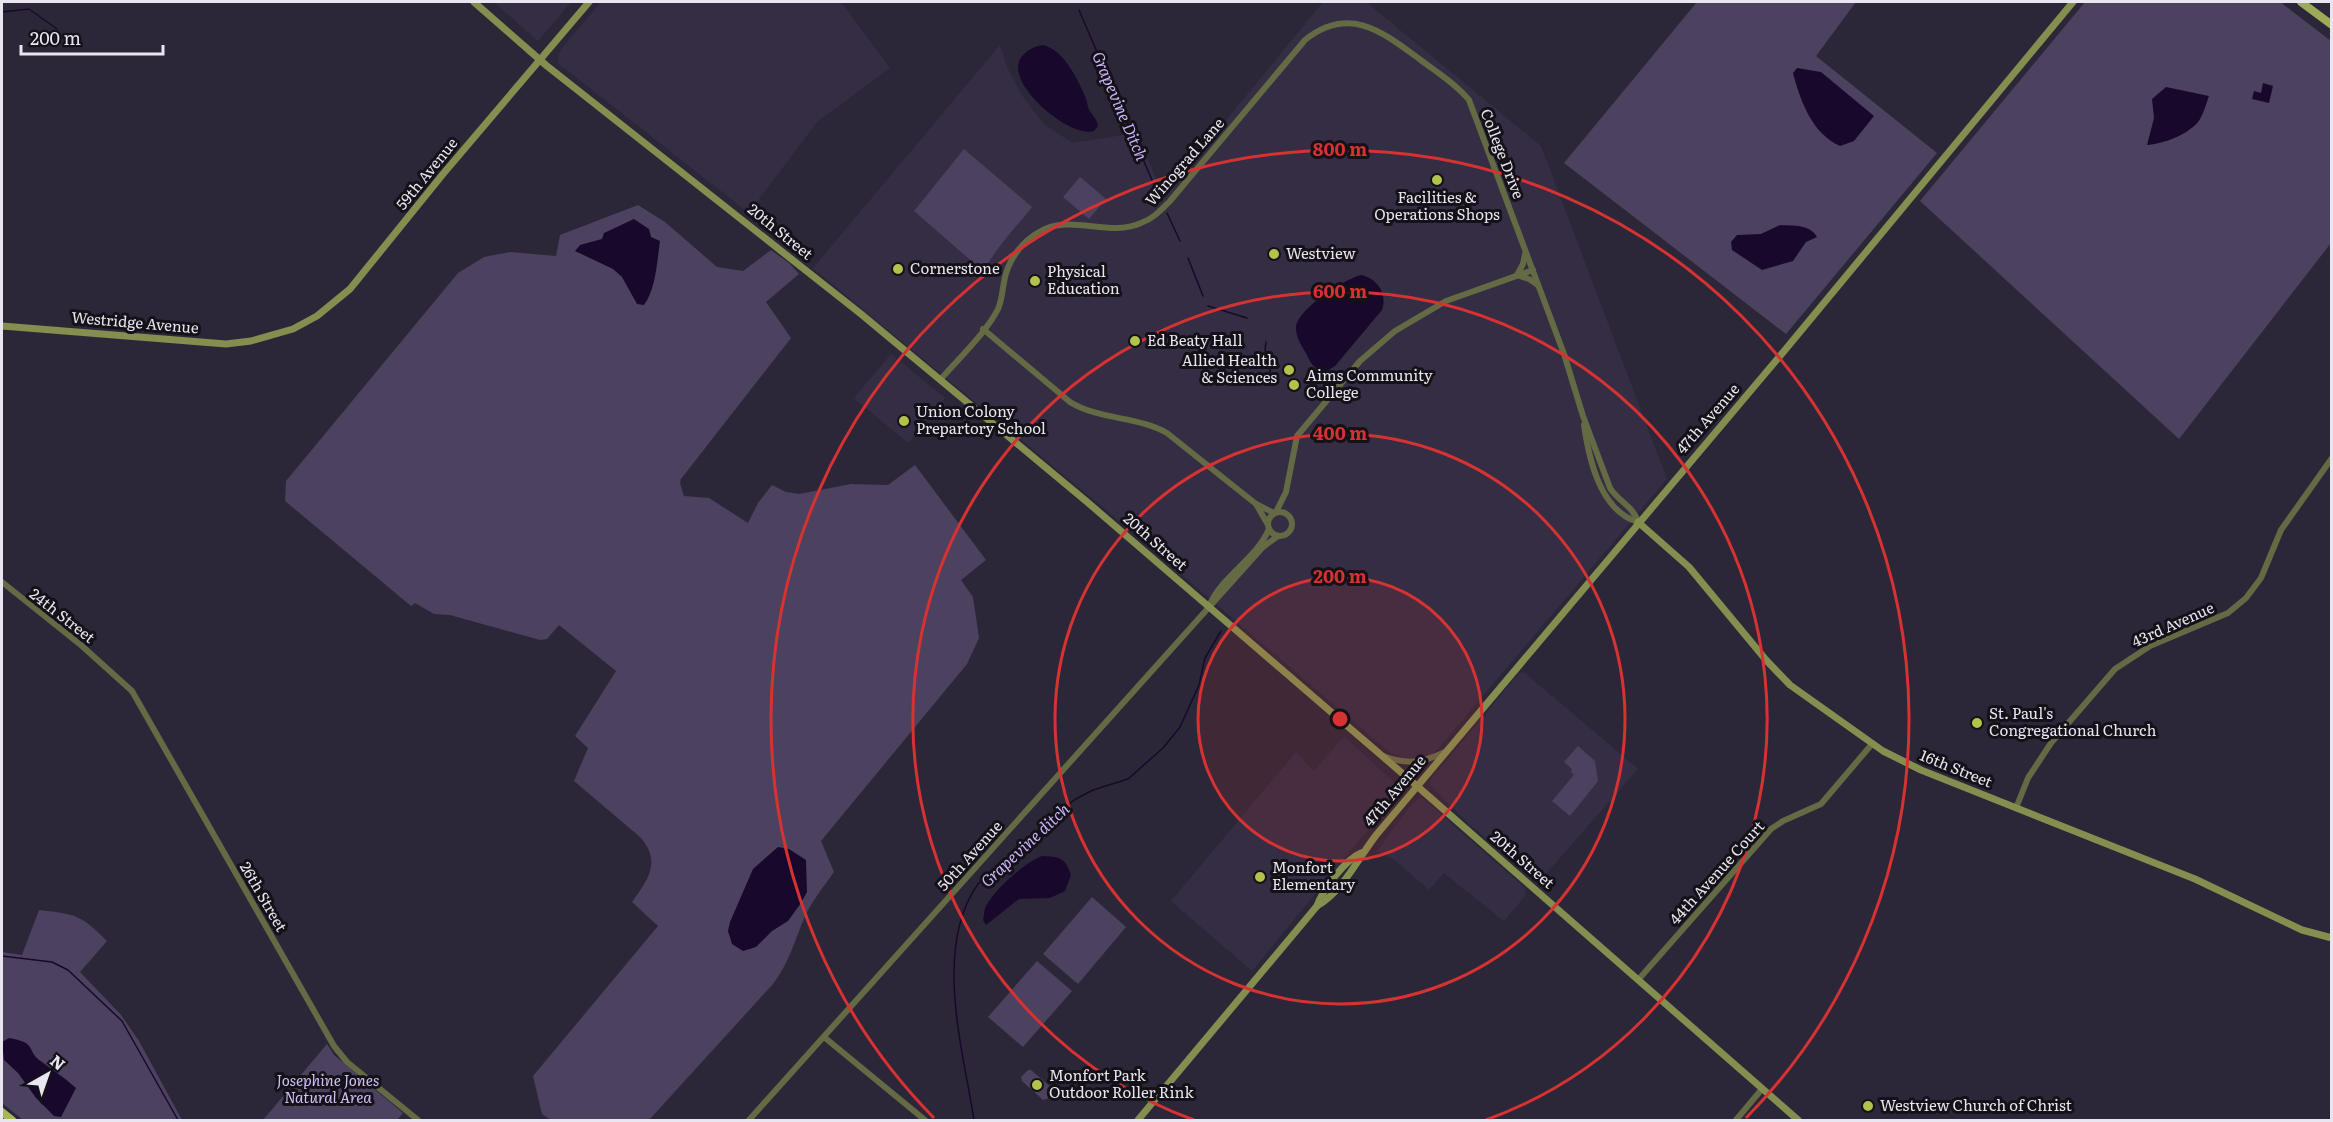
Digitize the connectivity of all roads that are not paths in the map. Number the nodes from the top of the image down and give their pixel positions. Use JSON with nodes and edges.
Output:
{"nodes":[{"id":1,"x":589,"y":2,"type":"edge"},
{"id":2,"x":2073,"y":2,"type":"edge"},
{"id":3,"x":2301,"y":2,"type":"edge"},
{"id":4,"x":474,"y":3,"type":"edge"},
{"id":5,"x":2331,"y":24,"type":"edge"},
{"id":6,"x":1292,"y":54,"type":"joint"},
{"id":7,"x":540,"y":61,"type":"junction"},
{"id":8,"x":1525,"y":250,"type":"junction"},
{"id":9,"x":1533,"y":270,"type":"junction"},
{"id":10,"x":1517,"y":275,"type":"junction"},
{"id":11,"x":1538,"y":285,"type":"junction"},
{"id":12,"x":2,"y":326,"type":"edge"},
{"id":13,"x":983,"y":329,"type":"junction"},
{"id":14,"x":266,"y":338,"type":"joint"},
{"id":15,"x":940,"y":380,"type":"junction"},
{"id":16,"x":2331,"y":458,"type":"edge"},
{"id":17,"x":1286,"y":492,"type":"junction"},
{"id":18,"x":1256,"y":504,"type":"junction"},
{"id":19,"x":1275,"y":513,"type":"junction"},
{"id":20,"x":1287,"y":514,"type":"junction"},
{"id":21,"x":1638,"y":522,"type":"junction"},
{"id":22,"x":1268,"y":526,"type":"junction"},
{"id":23,"x":1278,"y":536,"type":"junction"},
{"id":24,"x":2,"y":582,"type":"edge"},
{"id":25,"x":1209,"y":607,"type":"junction"},
{"id":26,"x":108,"y":668,"type":"joint"},
{"id":27,"x":1872,"y":744,"type":"junction"},
{"id":28,"x":1446,"y":752,"type":"junction"},
{"id":29,"x":1381,"y":755,"type":"junction"},
{"id":30,"x":1417,"y":786,"type":"junction"},
{"id":31,"x":2016,"y":808,"type":"junction"},
{"id":32,"x":2331,"y":938,"type":"edge"},
{"id":33,"x":1638,"y":980,"type":"junction"},
{"id":34,"x":824,"y":1037,"type":"junction"},
{"id":35,"x":1762,"y":1089,"type":"junction"},
{"id":36,"x":2,"y":1112,"type":"edge"},
{"id":37,"x":12,"y":1120,"type":"edge"},
{"id":38,"x":418,"y":1120,"type":"edge"},
{"id":39,"x":749,"y":1120,"type":"edge"},
{"id":40,"x":925,"y":1120,"type":"edge"},
{"id":41,"x":1138,"y":1120,"type":"edge"},
{"id":42,"x":1736,"y":1120,"type":"edge"},
{"id":43,"x":1798,"y":1120,"type":"edge"}],
"edges":[{"from":1,"to":7,"type":"main road","name":"59th Avenue"},
{"from":2,"to":21,"type":"main road","name":"47th Avenue"},
{"from":3,"to":5,"type":"main road"},
{"from":4,"to":7,"type":"main road","name":"20th Street"},
{"from":6,"to":8,"type":"street","name":"College Drive"},
{"from":6,"to":13,"type":"street","name":"Winograd Lane"},
{"from":7,"to":14,"type":"main road","name":"59th Avenue"},
{"from":7,"to":15,"type":"main road","name":"20th Street"},
{"from":8,"to":9,"type":"street","name":"College Drive"},
{"from":8,"to":10,"type":"street"},
{"from":9,"to":10,"type":"street"},
{"from":9,"to":11,"type":"street","name":"College Drive"},
{"from":10,"to":11,"type":"street"},
{"from":10,"to":17,"type":"street"},
{"from":11,"to":21,"type":"street","name":"College Drive"},
{"from":12,"to":14,"type":"main road","name":"Westridge Avenue"},
{"from":13,"to":15,"type":"street","name":"Winograd Lane"},
{"from":13,"to":18,"type":"street"},
{"from":15,"to":25,"type":"main road","name":"20th Street"},
{"from":16,"to":31,"type":"street","name":"43rd Avenue"},
{"from":17,"to":19,"type":"street"},
{"from":17,"to":20,"type":"street"},
{"from":18,"to":19,"type":"street"},
{"from":18,"to":22,"type":"street"},
{"from":19,"to":20,"type":"street"},
{"from":19,"to":22,"type":"street"},
{"from":20,"to":23,"type":"street"},
{"from":21,"to":27,"type":"main road","name":"16th Street"},
{"from":21,"to":28,"type":"main road","name":"47th Avenue"},
{"from":22,"to":23,"type":"street"},
{"from":22,"to":25,"type":"street","name":"50th Avenue"},
{"from":23,"to":25,"type":"street","name":"50th Avenue"},
{"from":24,"to":26,"type":"street","name":"24th Street"},
{"from":25,"to":29,"type":"main road","name":"20th Street"},
{"from":25,"to":34,"type":"street","name":"50th Avenue"},
{"from":26,"to":38,"type":"street","name":"26th Street"},
{"from":27,"to":31,"type":"main road","name":"16th Street"},
{"from":27,"to":33,"type":"street","name":"44th Avenue Court"},
{"from":28,"to":29,"type":"street"},
{"from":28,"to":30,"type":"main road","name":"47th Avenue"},
{"from":29,"to":30,"type":"main road","name":"20th Street"},
{"from":30,"to":33,"type":"main road","name":"20th Street"},
{"from":30,"to":41,"type":"main road","name":"47th Avenue"},
{"from":31,"to":32,"type":"main road","name":"16th Street"},
{"from":33,"to":35,"type":"main road","name":"20th Street"},
{"from":34,"to":39,"type":"street","name":"50th Avenue"},
{"from":34,"to":40,"type":"street"},
{"from":35,"to":42,"type":"street"},
{"from":35,"to":43,"type":"main road","name":"20th Street"},
{"from":36,"to":37,"type":"highway"}]}
